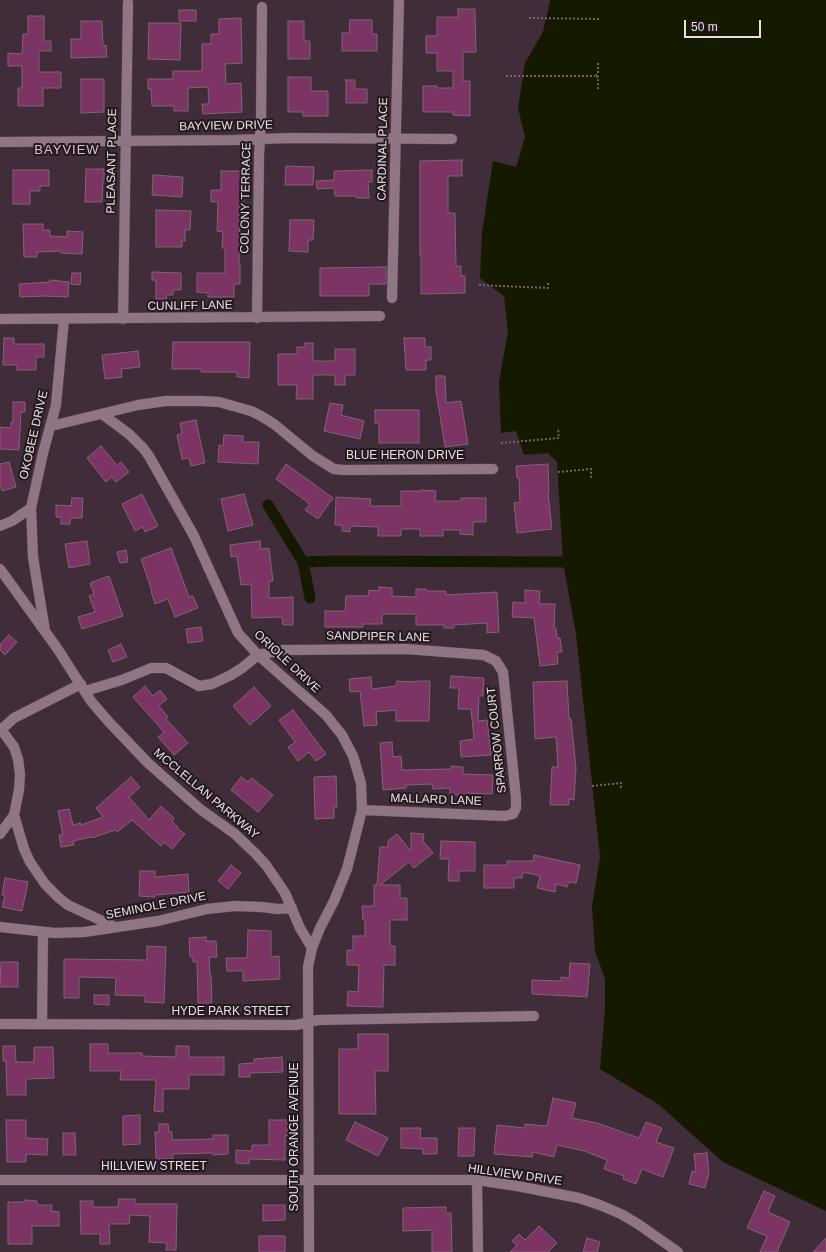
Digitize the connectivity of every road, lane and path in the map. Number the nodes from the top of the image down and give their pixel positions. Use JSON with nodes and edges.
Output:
{"nodes":[{"id":1,"x":399,"y":0,"type":"edge"},
{"id":2,"x":128,"y":3,"type":"dead end"},
{"id":3,"x":262,"y":7,"type":"dead end"},
{"id":4,"x":529,"y":18,"type":"dead end"},
{"id":5,"x":600,"y":20,"type":"dead end"},
{"id":6,"x":598,"y":63,"type":"dead end"},
{"id":7,"x":506,"y":76,"type":"dead end"},
{"id":8,"x":595,"y":76,"type":"junction"},
{"id":9,"x":598,"y":89,"type":"dead end"},
{"id":10,"x":396,"y":138,"type":"junction"},
{"id":11,"x":260,"y":139,"type":"junction"},
{"id":12,"x":452,"y":139,"type":"dead end"},
{"id":13,"x":125,"y":140,"type":"junction"},
{"id":14,"x":0,"y":142,"type":"edge"},
{"id":15,"x":548,"y":283,"type":"dead end"},
{"id":16,"x":479,"y":285,"type":"dead end"},
{"id":17,"x":392,"y":298,"type":"dead end"},
{"id":18,"x":380,"y":316,"type":"dead end"},
{"id":19,"x":257,"y":318,"type":"junction"},
{"id":20,"x":0,"y":319,"type":"edge"},
{"id":21,"x":64,"y":319,"type":"junction"},
{"id":22,"x":123,"y":319,"type":"junction"},
{"id":23,"x":102,"y":414,"type":"junction"},
{"id":24,"x":51,"y":426,"type":"junction"},
{"id":25,"x":558,"y":428,"type":"dead end"},
{"id":26,"x":501,"y":443,"type":"dead end"},
{"id":27,"x":493,"y":469,"type":"dead end"},
{"id":28,"x":558,"y":472,"type":"dead end"},
{"id":29,"x":591,"y":479,"type":"dead end"},
{"id":30,"x":31,"y":508,"type":"junction"},
{"id":31,"x":2,"y":525,"type":"edge"},
{"id":32,"x":0,"y":569,"type":"edge"},
{"id":33,"x":45,"y":632,"type":"junction"},
{"id":34,"x":258,"y":655,"type":"junction"},
{"id":35,"x":496,"y":661,"type":"joint"},
{"id":36,"x":83,"y":688,"type":"junction"},
{"id":37,"x":1,"y":728,"type":"edge"},
{"id":38,"x":592,"y":786,"type":"dead end"},
{"id":39,"x":621,"y":790,"type":"dead end"},
{"id":40,"x":362,"y":810,"type":"junction"},
{"id":41,"x":14,"y":815,"type":"junction"},
{"id":42,"x":509,"y":815,"type":"joint"},
{"id":43,"x":0,"y":834,"type":"edge"},
{"id":44,"x":292,"y":908,"type":"junction"},
{"id":45,"x":0,"y":927,"type":"edge"},
{"id":46,"x":115,"y":927,"type":"junction"},
{"id":47,"x":43,"y":933,"type":"junction"},
{"id":48,"x":312,"y":948,"type":"junction"},
{"id":49,"x":534,"y":1016,"type":"dead end"},
{"id":50,"x":308,"y":1022,"type":"junction"},
{"id":51,"x":0,"y":1024,"type":"edge"},
{"id":52,"x":42,"y":1024,"type":"junction"},
{"id":53,"x":0,"y":1180,"type":"edge"},
{"id":54,"x":309,"y":1180,"type":"junction"},
{"id":55,"x":478,"y":1180,"type":"junction"},
{"id":56,"x":309,"y":1252,"type":"edge"},
{"id":57,"x":478,"y":1252,"type":"edge"},
{"id":58,"x":678,"y":1252,"type":"edge"}],
"edges":[{"from":1,"to":10,"type":"street","name":"CARDINAL PLACE"},
{"from":2,"to":13,"type":"street","name":"PLEASANT PLACE"},
{"from":3,"to":11,"type":"street","name":"COLONY TERRACE"},
{"from":4,"to":5,"type":"path"},
{"from":6,"to":8,"type":"path"},
{"from":7,"to":8,"type":"path"},
{"from":8,"to":9,"type":"path"},
{"from":10,"to":11,"type":"street","name":"BAYVIEW DRIVE"},
{"from":10,"to":12,"type":"street","name":"BAYVIEW DRIVE"},
{"from":10,"to":17,"type":"street","name":"CARDINAL PLACE"},
{"from":11,"to":13,"type":"street","name":"BAYVIEW DRIVE"},
{"from":11,"to":19,"type":"street","name":"COLONY TERRACE"},
{"from":13,"to":14,"type":"street","name":"BAYVIEW DRIVE"},
{"from":13,"to":22,"type":"street","name":"PLEASANT PLACE"},
{"from":15,"to":16,"type":"path"},
{"from":18,"to":19,"type":"street","name":"CUNLIFF LANE"},
{"from":19,"to":22,"type":"street","name":"CUNLIFF LANE"},
{"from":20,"to":21,"type":"street","name":"CUNLIFF LANE"},
{"from":21,"to":22,"type":"street","name":"CUNLIFF LANE"},
{"from":21,"to":24,"type":"street","name":"OKOBEE DRIVE"},
{"from":23,"to":24,"type":"street","name":"BLUE HERON DRIVE"},
{"from":23,"to":27,"type":"street","name":"BLUE HERON DRIVE"},
{"from":23,"to":34,"type":"street","name":"ORIOLE DRIVE"},
{"from":24,"to":30,"type":"street","name":"OKOBEE DRIVE"},
{"from":25,"to":26,"type":"path"},
{"from":28,"to":29,"type":"path"},
{"from":30,"to":31,"type":"street"},
{"from":30,"to":33,"type":"street","name":"OKOBEE DRIVE"},
{"from":32,"to":33,"type":"street","name":"MCCLELLAN PARKWAY"},
{"from":33,"to":36,"type":"street","name":"MCCLELLAN PARKWAY"},
{"from":34,"to":35,"type":"street","name":"SANDPIPER LANE"},
{"from":34,"to":36,"type":"street"},
{"from":34,"to":40,"type":"street","name":"ORIOLE DRIVE"},
{"from":35,"to":42,"type":"street","name":"SPARROW COURT"},
{"from":36,"to":37,"type":"street"},
{"from":36,"to":44,"type":"street","name":"MCCLELLAN PARKWAY"},
{"from":37,"to":41,"type":"street"},
{"from":38,"to":39,"type":"path"},
{"from":40,"to":42,"type":"street","name":"MALLARD LANE"},
{"from":40,"to":48,"type":"street","name":"ORIOLE DRIVE"},
{"from":41,"to":43,"type":"street"},
{"from":41,"to":46,"type":"street"},
{"from":44,"to":46,"type":"street","name":"SEMINOLE DRIVE"},
{"from":44,"to":48,"type":"street","name":"MCCLELLAN PARKWAY"},
{"from":45,"to":47,"type":"street","name":"SEMINOLE DRIVE"},
{"from":46,"to":47,"type":"street","name":"SEMINOLE DRIVE"},
{"from":47,"to":52,"type":"street"},
{"from":48,"to":50,"type":"street"},
{"from":49,"to":50,"type":"street","name":"HYDE PARK STREET"},
{"from":50,"to":52,"type":"street","name":"HYDE PARK STREET"},
{"from":50,"to":54,"type":"street","name":"SOUTH ORANGE AVENUE"},
{"from":51,"to":52,"type":"street","name":"HYDE PARK STREET"},
{"from":53,"to":54,"type":"street","name":"HILLVIEW STREET"},
{"from":54,"to":55,"type":"street","name":"HILLVIEW DRIVE"},
{"from":54,"to":56,"type":"street","name":"SOUTH ORANGE AVENUE"},
{"from":55,"to":57,"type":"street"},
{"from":55,"to":58,"type":"street","name":"HILLVIEW DRIVE"}]}
